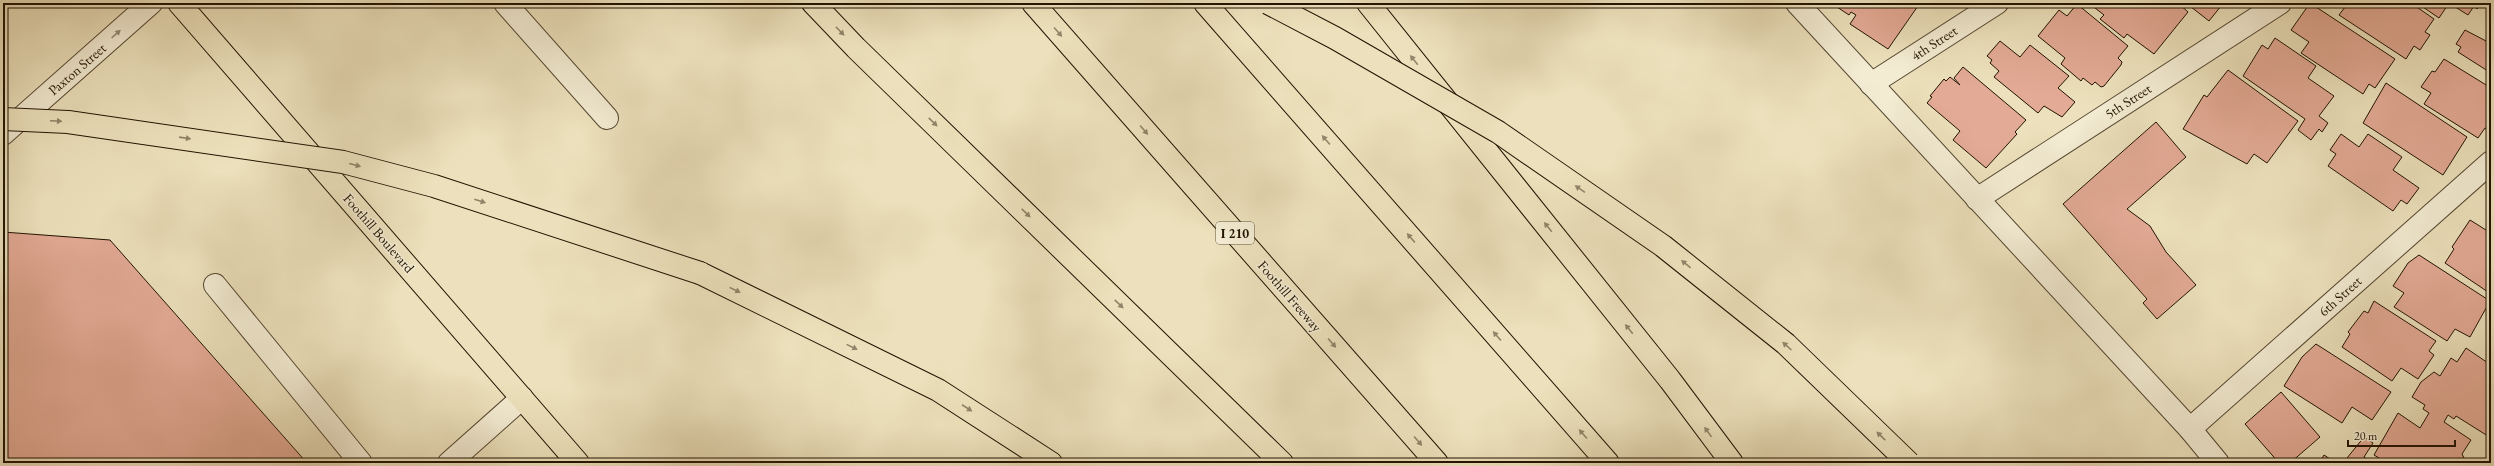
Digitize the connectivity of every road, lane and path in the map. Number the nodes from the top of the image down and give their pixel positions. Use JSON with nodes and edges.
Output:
{"nodes":[{"id":1,"x":151,"y":3,"type":"edge"},
{"id":2,"x":179,"y":3,"type":"edge"},
{"id":3,"x":505,"y":3,"type":"edge"},
{"id":4,"x":813,"y":3,"type":"edge"},
{"id":5,"x":1032,"y":3,"type":"edge"},
{"id":6,"x":1205,"y":3,"type":"edge"},
{"id":7,"x":1268,"y":3,"type":"edge"},
{"id":8,"x":1368,"y":3,"type":"edge"},
{"id":9,"x":1797,"y":3,"type":"edge"},
{"id":10,"x":1997,"y":3,"type":"edge"},
{"id":11,"x":2280,"y":3,"type":"edge"},
{"id":12,"x":1870,"y":84,"type":"junction"},
{"id":13,"x":607,"y":118,"type":"dead end"},
{"id":14,"x":3,"y":119,"type":"edge"},
{"id":15,"x":3,"y":134,"type":"edge"},
{"id":16,"x":2491,"y":162,"type":"edge"},
{"id":17,"x":1977,"y":198,"type":"junction"},
{"id":18,"x":215,"y":285,"type":"dead end"},
{"id":19,"x":522,"y":398,"type":"junction"},
{"id":20,"x":2190,"y":429,"type":"junction"},
{"id":21,"x":361,"y":463,"type":"edge"},
{"id":22,"x":449,"y":463,"type":"edge"},
{"id":23,"x":578,"y":463,"type":"edge"},
{"id":24,"x":1050,"y":463,"type":"edge"},
{"id":25,"x":1282,"y":463,"type":"edge"},
{"id":26,"x":1437,"y":463,"type":"edge"},
{"id":27,"x":1608,"y":463,"type":"edge"},
{"id":28,"x":1732,"y":463,"type":"edge"},
{"id":29,"x":1909,"y":463,"type":"edge"},
{"id":30,"x":2218,"y":463,"type":"edge"}],
"edges":[{"from":15,"to":1,"type":"street","name":"Paxton Street","one_way":true},
{"from":2,"to":19,"type":"main road","name":"Foothill Boulevard"},
{"from":3,"to":13,"type":"street"},
{"from":4,"to":25,"type":"main road","one_way":true},
{"from":5,"to":26,"type":"main road","name":"Foothill Freeway","number":"I 210","one_way":true},
{"from":27,"to":6,"type":"main road","one_way":true},
{"from":29,"to":7,"type":"main road","one_way":true,"bridge":true},
{"from":28,"to":8,"type":"main road","one_way":true},
{"from":9,"to":12,"type":"street"},
{"from":10,"to":12,"type":"street","name":"4th Street"},
{"from":11,"to":17,"type":"street","name":"5th Street"},
{"from":12,"to":17,"type":"street"},
{"from":14,"to":24,"type":"main road","one_way":true,"bridge":true},
{"from":16,"to":20,"type":"street","name":"6th Street"},
{"from":17,"to":20,"type":"street"},
{"from":18,"to":21,"type":"street"},
{"from":19,"to":22,"type":"street"},
{"from":19,"to":23,"type":"main road","name":"Foothill Boulevard"},
{"from":20,"to":30,"type":"street"}]}
